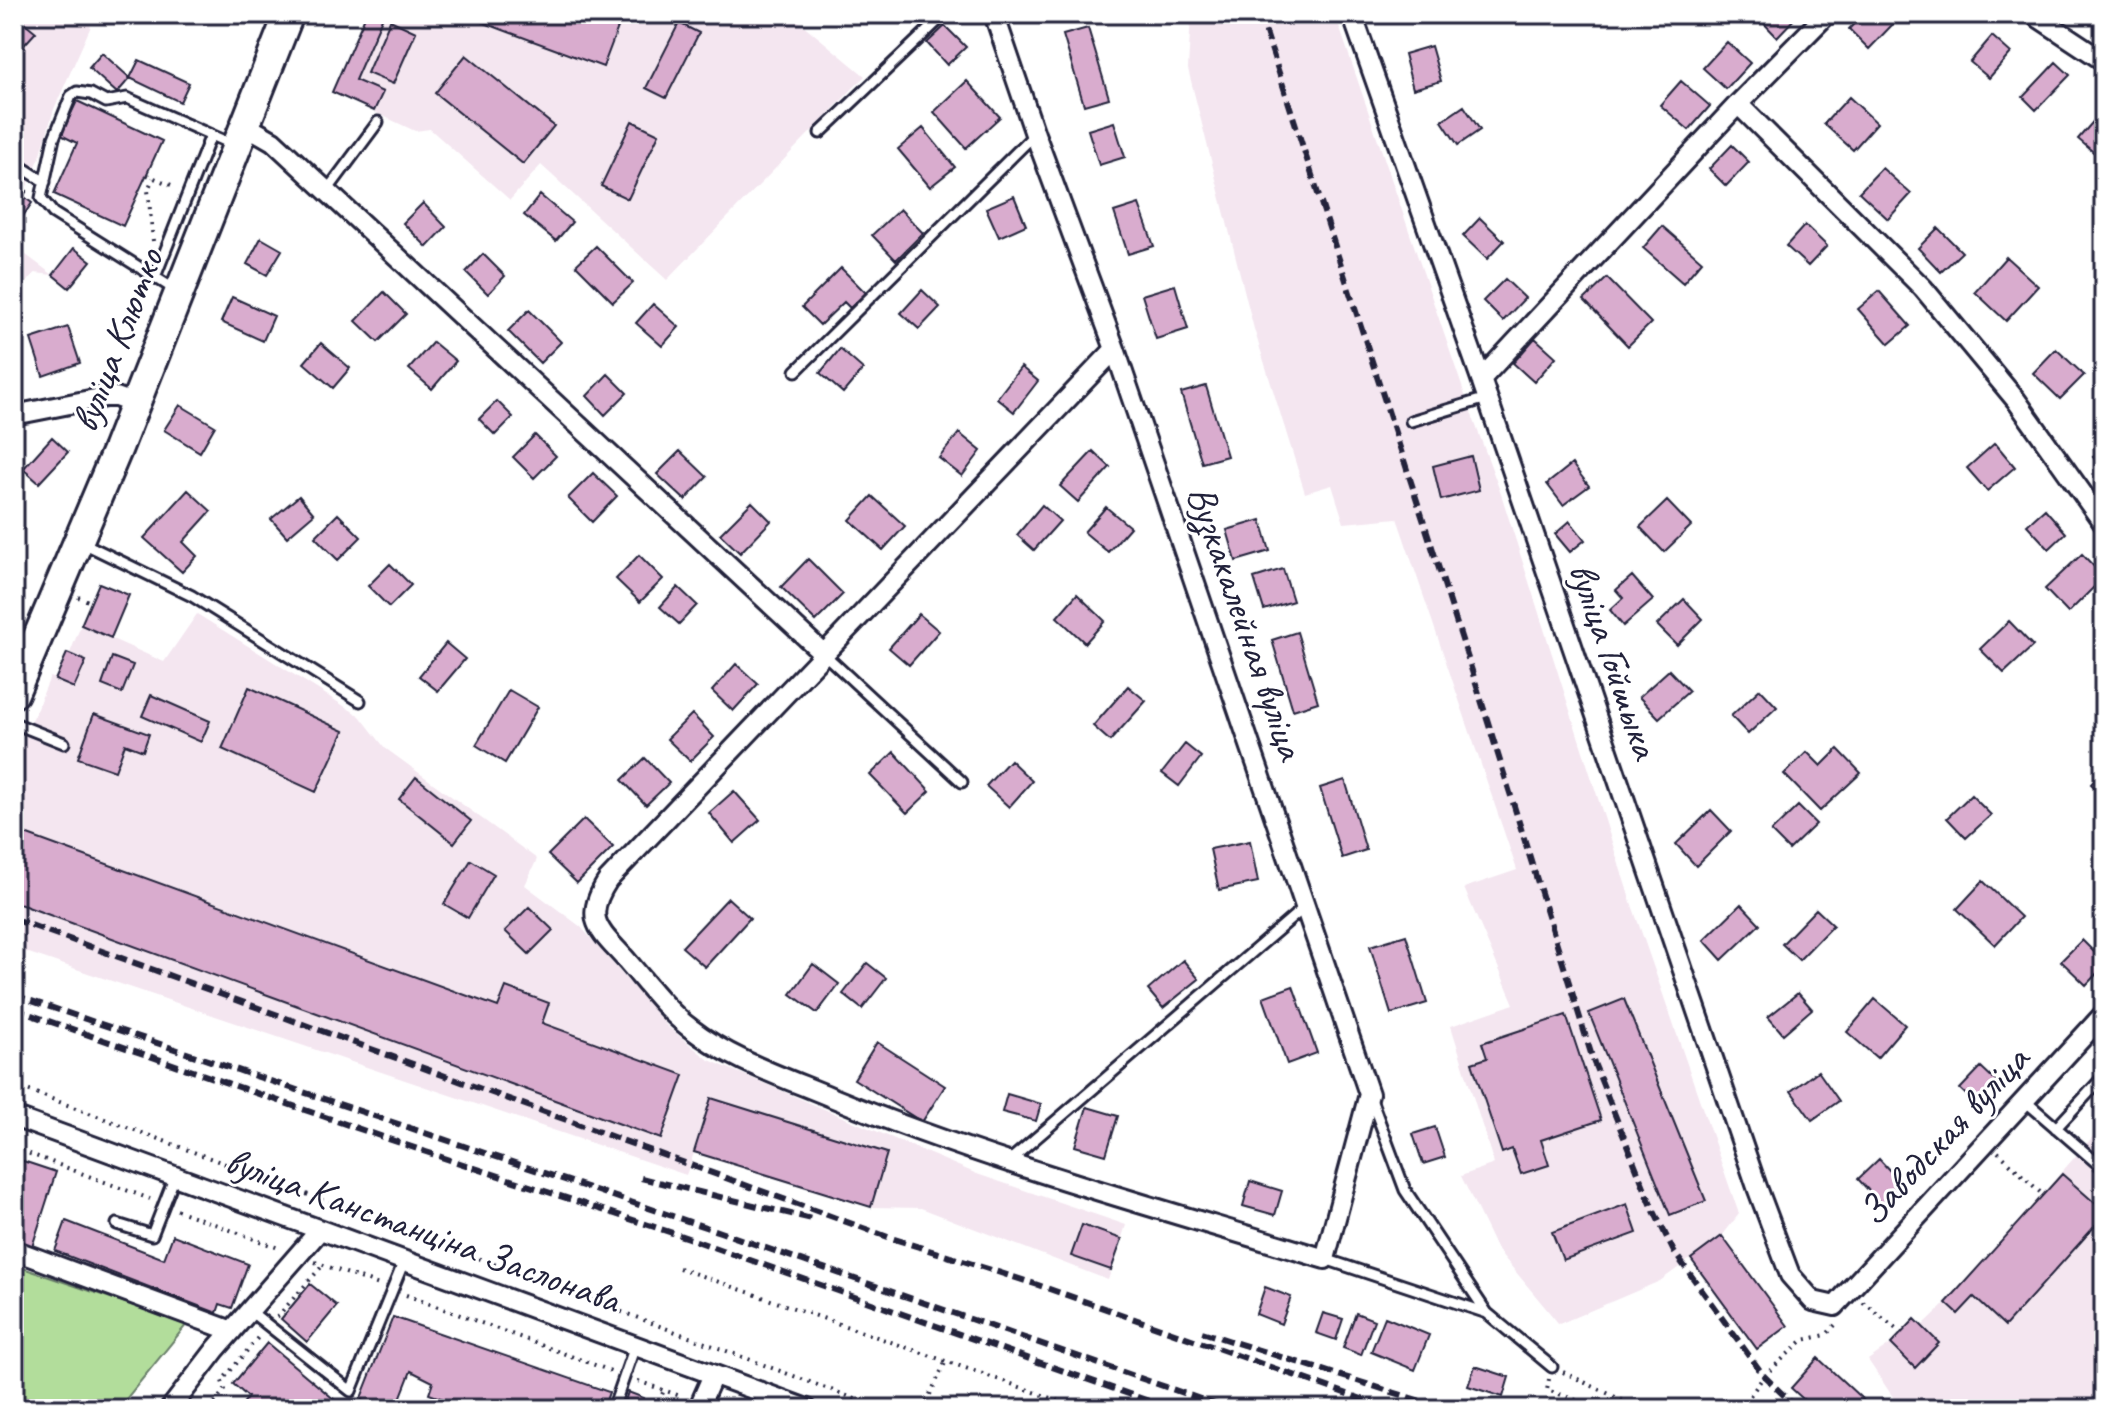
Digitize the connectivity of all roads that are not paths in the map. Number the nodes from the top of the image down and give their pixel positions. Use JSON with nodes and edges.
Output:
{"nodes":[{"id":1,"x":289,"y":14,"type":"edge"},
{"id":2,"x":945,"y":14,"type":"edge"},
{"id":3,"x":994,"y":14,"type":"edge"},
{"id":4,"x":1352,"y":14,"type":"edge"},
{"id":5,"x":1827,"y":14,"type":"edge"},
{"id":6,"x":2033,"y":14,"type":"edge"},
{"id":7,"x":2104,"y":61,"type":"edge"},
{"id":8,"x":1738,"y":104,"type":"junction"},
{"id":9,"x":378,"y":122,"type":"dead end"},
{"id":10,"x":820,"y":133,"type":"dead end"},
{"id":11,"x":1035,"y":134,"type":"junction"},
{"id":12,"x":211,"y":135,"type":"junction"},
{"id":13,"x":241,"y":136,"type":"junction"},
{"id":14,"x":14,"y":162,"type":"edge"},
{"id":15,"x":45,"y":182,"type":"junction"},
{"id":16,"x":326,"y":192,"type":"junction"},
{"id":17,"x":166,"y":284,"type":"junction"},
{"id":18,"x":1115,"y":349,"type":"junction"},
{"id":19,"x":796,"y":371,"type":"dead end"},
{"id":20,"x":1481,"y":379,"type":"junction"},
{"id":21,"x":1487,"y":398,"type":"junction"},
{"id":22,"x":135,"y":404,"type":"junction"},
{"id":23,"x":14,"y":415,"type":"edge"},
{"id":24,"x":1411,"y":421,"type":"dead end"},
{"id":25,"x":2104,"y":524,"type":"edge"},
{"id":26,"x":78,"y":541,"type":"junction"},
{"id":27,"x":824,"y":654,"type":"junction"},
{"id":28,"x":14,"y":693,"type":"edge"},
{"id":29,"x":360,"y":701,"type":"dead end"},
{"id":30,"x":14,"y":723,"type":"edge"},
{"id":31,"x":64,"y":743,"type":"dead end"},
{"id":32,"x":962,"y":782,"type":"dead end"},
{"id":33,"x":1307,"y":906,"type":"junction"},
{"id":34,"x":2104,"y":1014,"type":"edge"},
{"id":35,"x":2104,"y":1076,"type":"edge"},
{"id":36,"x":1369,"y":1094,"type":"junction"},
{"id":37,"x":2024,"y":1100,"type":"junction"},
{"id":38,"x":14,"y":1117,"type":"edge"},
{"id":39,"x":2056,"y":1128,"type":"junction"},
{"id":40,"x":1008,"y":1162,"type":"junction"},
{"id":41,"x":2104,"y":1169,"type":"edge"},
{"id":42,"x":175,"y":1176,"type":"junction"},
{"id":43,"x":117,"y":1224,"type":"dead end"},
{"id":44,"x":320,"y":1230,"type":"junction"},
{"id":45,"x":14,"y":1250,"type":"edge"},
{"id":46,"x":1325,"y":1259,"type":"junction"},
{"id":47,"x":404,"y":1261,"type":"junction"},
{"id":48,"x":1835,"y":1306,"type":"joint"},
{"id":49,"x":250,"y":1311,"type":"junction"},
{"id":50,"x":1487,"y":1313,"type":"junction"},
{"id":51,"x":232,"y":1331,"type":"junction"},
{"id":52,"x":635,"y":1346,"type":"junction"},
{"id":53,"x":1552,"y":1367,"type":"road end"},
{"id":54,"x":713,"y":1375,"type":"junction"},
{"id":55,"x":699,"y":1406,"type":"edge"},
{"id":56,"x":170,"y":1409,"type":"edge"},
{"id":57,"x":613,"y":1409,"type":"edge"},
{"id":58,"x":807,"y":1409,"type":"edge"}],
"edges":[{"from":1,"to":13,"type":"main road","name":"вуліца Клютко"},
{"from":2,"to":10,"type":"lane"},
{"from":3,"to":11,"type":"street","name":"Вузкакалейная вуліца"},
{"from":4,"to":20,"type":"street","name":"вуліца Гойшыка"},
{"from":5,"to":8,"type":"street"},
{"from":6,"to":7,"type":"street"},
{"from":8,"to":20,"type":"street"},
{"from":8,"to":25,"type":"street"},
{"from":9,"to":16,"type":"lane"},
{"from":11,"to":18,"type":"street","name":"Вузкакалейная вуліца"},
{"from":11,"to":19,"type":"lane"},
{"from":12,"to":13,"type":"lane"},
{"from":12,"to":15,"type":"lane"},
{"from":12,"to":17,"type":"lane"},
{"from":13,"to":16,"type":"street"},
{"from":13,"to":17,"type":"main road","name":"вуліца Клютко"},
{"from":14,"to":15,"type":"lane"},
{"from":15,"to":17,"type":"lane"},
{"from":16,"to":27,"type":"street"},
{"from":17,"to":22,"type":"main road","name":"вуліца Клютко"},
{"from":18,"to":27,"type":"street"},
{"from":18,"to":33,"type":"street","name":"Вузкакалейная вуліца"},
{"from":20,"to":21,"type":"street","name":"вуліца Гойшыка"},
{"from":21,"to":24,"type":"lane"},
{"from":21,"to":48,"type":"street","name":"вуліца Гойшыка"},
{"from":22,"to":23,"type":"street"},
{"from":22,"to":26,"type":"main road","name":"вуліца Клютко"},
{"from":26,"to":28,"type":"main road","name":"вуліца Клютко"},
{"from":26,"to":29,"type":"lane"},
{"from":27,"to":32,"type":"lane"},
{"from":27,"to":40,"type":"street"},
{"from":30,"to":31,"type":"lane"},
{"from":33,"to":36,"type":"street","name":"Вузкакалейная вуліца"},
{"from":33,"to":40,"type":"lane"},
{"from":34,"to":37,"type":"street","name":"Заводская вуліца"},
{"from":35,"to":39,"type":"lane"},
{"from":36,"to":46,"type":"street"},
{"from":36,"to":50,"type":"lane"},
{"from":37,"to":39,"type":"lane"},
{"from":37,"to":48,"type":"street","name":"Заводская вуліца"},
{"from":38,"to":42,"type":"street","name":"вуліца Канстанціна Заслонава"},
{"from":39,"to":41,"type":"lane"},
{"from":40,"to":46,"type":"street"},
{"from":42,"to":43,"type":"lane"},
{"from":42,"to":44,"type":"street","name":"вуліца Канстанціна Заслонава"},
{"from":44,"to":47,"type":"street","name":"вуліца Канстанціна Заслонава"},
{"from":44,"to":49,"type":"street"},
{"from":45,"to":51,"type":"street"},
{"from":46,"to":50,"type":"lane"},
{"from":47,"to":49,"type":"lane"},
{"from":47,"to":52,"type":"street","name":"вуліца Канстанціна Заслонава"},
{"from":49,"to":51,"type":"street"},
{"from":50,"to":53,"type":"lane"},
{"from":51,"to":56,"type":"street"},
{"from":52,"to":54,"type":"street","name":"вуліца Канстанціна Заслонава"},
{"from":52,"to":57,"type":"lane"},
{"from":54,"to":55,"type":"street"},
{"from":54,"to":58,"type":"street","name":"вуліца Канстанціна Заслонава"}]}
